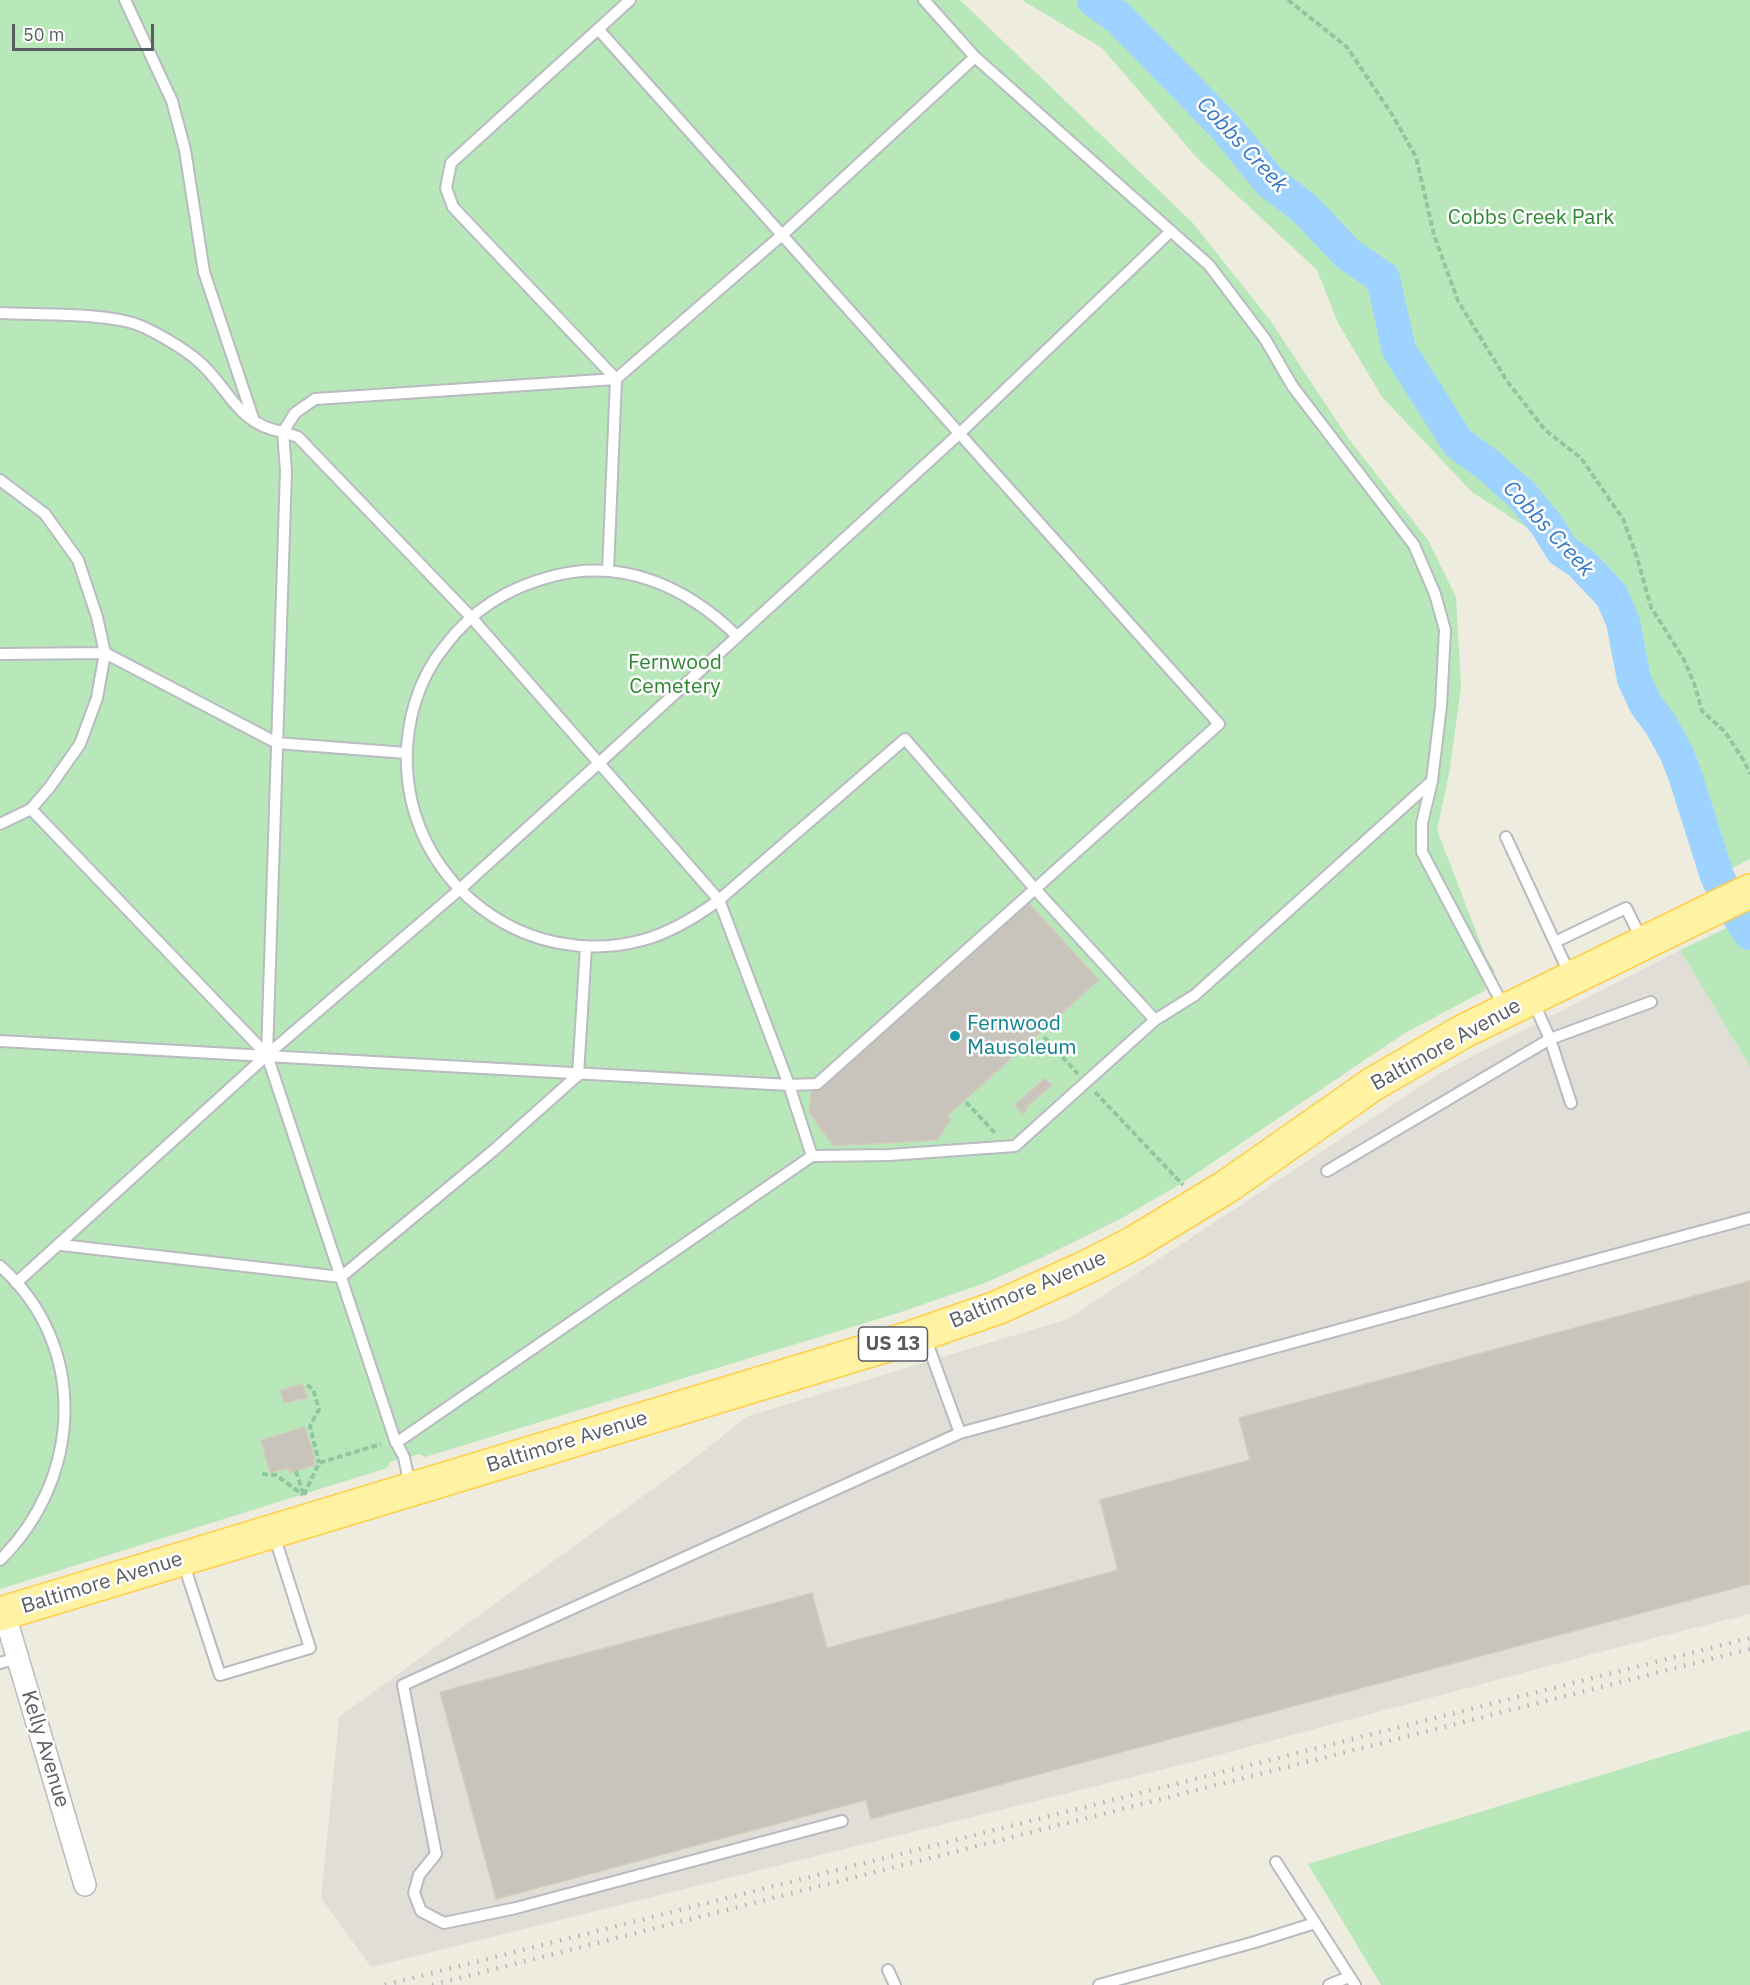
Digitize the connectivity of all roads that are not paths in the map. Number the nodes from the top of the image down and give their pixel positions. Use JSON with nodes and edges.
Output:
{"nodes":[{"id":1,"x":125,"y":0,"type":"edge"},
{"id":2,"x":630,"y":0,"type":"edge"},
{"id":3,"x":924,"y":0,"type":"edge"},
{"id":4,"x":598,"y":29,"type":"junction"},
{"id":5,"x":975,"y":57,"type":"junction"},
{"id":6,"x":1170,"y":232,"type":"junction"},
{"id":7,"x":782,"y":235,"type":"junction"},
{"id":8,"x":0,"y":313,"type":"edge"},
{"id":9,"x":616,"y":379,"type":"junction"},
{"id":10,"x":254,"y":421,"type":"junction"},
{"id":11,"x":283,"y":432,"type":"junction"},
{"id":12,"x":960,"y":433,"type":"junction"},
{"id":13,"x":0,"y":480,"type":"edge"},
{"id":14,"x":608,"y":572,"type":"junction"},
{"id":15,"x":471,"y":617,"type":"junction"},
{"id":16,"x":737,"y":636,"type":"junction"},
{"id":17,"x":105,"y":653,"type":"junction"},
{"id":18,"x":0,"y":654,"type":"edge"},
{"id":19,"x":277,"y":743,"type":"junction"},
{"id":20,"x":406,"y":753,"type":"junction"},
{"id":21,"x":599,"y":763,"type":"junction"},
{"id":22,"x":1432,"y":781,"type":"junction"},
{"id":23,"x":31,"y":809,"type":"junction"},
{"id":24,"x":0,"y":824,"type":"edge"},
{"id":25,"x":1506,"y":837,"type":"dead end"},
{"id":26,"x":1035,"y":889,"type":"junction"},
{"id":27,"x":459,"y":890,"type":"junction"},
{"id":28,"x":1750,"y":891,"type":"edge"},
{"id":29,"x":719,"y":900,"type":"junction"},
{"id":30,"x":1555,"y":942,"type":"junction"},
{"id":31,"x":1644,"y":943,"type":"junction"},
{"id":32,"x":586,"y":946,"type":"junction"},
{"id":33,"x":1572,"y":978,"type":"junction"},
{"id":34,"x":1651,"y":1002,"type":"dead end"},
{"id":35,"x":1518,"y":1004,"type":"junction"},
{"id":36,"x":1155,"y":1020,"type":"junction"},
{"id":37,"x":1550,"y":1039,"type":"junction"},
{"id":38,"x":0,"y":1041,"type":"edge"},
{"id":39,"x":267,"y":1055,"type":"junction"},
{"id":40,"x":578,"y":1075,"type":"junction"},
{"id":41,"x":789,"y":1084,"type":"junction"},
{"id":42,"x":1571,"y":1103,"type":"dead end"},
{"id":43,"x":812,"y":1156,"type":"junction"},
{"id":44,"x":1327,"y":1171,"type":"dead end"},
{"id":45,"x":1750,"y":1218,"type":"edge"},
{"id":46,"x":61,"y":1245,"type":"junction"},
{"id":47,"x":0,"y":1266,"type":"edge"},
{"id":48,"x":341,"y":1277,"type":"junction"},
{"id":49,"x":16,"y":1283,"type":"junction"},
{"id":50,"x":924,"y":1334,"type":"junction"},
{"id":51,"x":960,"y":1433,"type":"junction"},
{"id":52,"x":396,"y":1442,"type":"junction"},
{"id":53,"x":411,"y":1490,"type":"junction"},
{"id":54,"x":273,"y":1531,"type":"junction"},
{"id":55,"x":182,"y":1559,"type":"junction"},
{"id":56,"x":0,"y":1560,"type":"edge"},
{"id":57,"x":2,"y":1613,"type":"edge"},
{"id":58,"x":9,"y":1661,"type":"edge"},
{"id":59,"x":842,"y":1821,"type":"dead end"},
{"id":60,"x":1276,"y":1862,"type":"dead end"},
{"id":61,"x":86,"y":1885,"type":"dead end"},
{"id":62,"x":1315,"y":1923,"type":"junction"},
{"id":63,"x":888,"y":1970,"type":"dead end"},
{"id":64,"x":1352,"y":1981,"type":"edge"},
{"id":65,"x":895,"y":1985,"type":"edge"},
{"id":66,"x":1100,"y":1985,"type":"edge"},
{"id":67,"x":1329,"y":1985,"type":"edge"}],
"edges":[{"from":1,"to":10,"type":"lane"},
{"from":2,"to":4,"type":"lane"},
{"from":3,"to":5,"type":"lane"},
{"from":4,"to":7,"type":"lane"},
{"from":4,"to":9,"type":"lane"},
{"from":5,"to":6,"type":"lane"},
{"from":5,"to":7,"type":"lane"},
{"from":6,"to":12,"type":"lane"},
{"from":6,"to":22,"type":"lane"},
{"from":7,"to":9,"type":"lane"},
{"from":7,"to":12,"type":"lane"},
{"from":8,"to":10,"type":"lane"},
{"from":9,"to":11,"type":"lane"},
{"from":9,"to":14,"type":"lane"},
{"from":10,"to":11,"type":"lane"},
{"from":11,"to":15,"type":"lane"},
{"from":11,"to":19,"type":"lane"},
{"from":12,"to":16,"type":"lane"},
{"from":12,"to":26,"type":"lane"},
{"from":13,"to":17,"type":"lane"},
{"from":14,"to":15,"type":"lane"},
{"from":14,"to":16,"type":"lane"},
{"from":15,"to":20,"type":"lane"},
{"from":15,"to":21,"type":"lane"},
{"from":16,"to":21,"type":"lane"},
{"from":17,"to":18,"type":"lane"},
{"from":17,"to":19,"type":"lane"},
{"from":17,"to":23,"type":"lane"},
{"from":19,"to":20,"type":"lane"},
{"from":19,"to":39,"type":"lane"},
{"from":20,"to":27,"type":"lane"},
{"from":21,"to":27,"type":"lane"},
{"from":21,"to":29,"type":"lane"},
{"from":22,"to":35,"type":"lane"},
{"from":22,"to":36,"type":"lane"},
{"from":23,"to":24,"type":"lane"},
{"from":23,"to":39,"type":"lane"},
{"from":25,"to":30,"type":"lane"},
{"from":26,"to":29,"type":"lane"},
{"from":26,"to":36,"type":"lane"},
{"from":26,"to":41,"type":"lane"},
{"from":27,"to":32,"type":"lane"},
{"from":27,"to":39,"type":"lane"},
{"from":28,"to":31,"type":"main road","name":"Baltimore Avenue","number":"US 13"},
{"from":29,"to":32,"type":"lane"},
{"from":29,"to":41,"type":"lane"},
{"from":30,"to":31,"type":"lane"},
{"from":30,"to":33,"type":"lane"},
{"from":31,"to":33,"type":"main road","name":"Baltimore Avenue","number":"US 13"},
{"from":32,"to":40,"type":"lane"},
{"from":33,"to":35,"type":"main road","name":"Baltimore Avenue","number":"US 13"},
{"from":34,"to":37,"type":"lane"},
{"from":35,"to":37,"type":"lane"},
{"from":35,"to":50,"type":"main road","name":"Baltimore Avenue","number":"US 13"},
{"from":36,"to":43,"type":"lane"},
{"from":37,"to":42,"type":"lane"},
{"from":37,"to":44,"type":"lane"},
{"from":38,"to":39,"type":"lane"},
{"from":39,"to":40,"type":"lane"},
{"from":39,"to":46,"type":"lane"},
{"from":39,"to":48,"type":"lane"},
{"from":40,"to":41,"type":"lane"},
{"from":40,"to":48,"type":"lane"},
{"from":41,"to":43,"type":"lane"},
{"from":43,"to":52,"type":"lane"},
{"from":45,"to":51,"type":"lane"},
{"from":46,"to":48,"type":"lane"},
{"from":46,"to":49,"type":"lane"},
{"from":47,"to":49,"type":"lane"},
{"from":48,"to":52,"type":"lane"},
{"from":49,"to":56,"type":"lane"},
{"from":50,"to":51,"type":"lane"},
{"from":50,"to":53,"type":"main road","name":"Baltimore Avenue","number":"US 13"},
{"from":51,"to":59,"type":"lane"},
{"from":52,"to":53,"type":"lane"},
{"from":53,"to":54,"type":"main road","name":"Baltimore Avenue","number":"US 13"},
{"from":54,"to":55,"type":"main road","name":"Baltimore Avenue","number":"US 13"},
{"from":54,"to":55,"type":"lane"},
{"from":55,"to":57,"type":"main road","name":"Baltimore Avenue","number":"US 13"},
{"from":57,"to":58,"type":"street","name":"Kelly Avenue"},
{"from":58,"to":61,"type":"street","name":"Kelly Avenue"},
{"from":60,"to":62,"type":"lane"},
{"from":62,"to":64,"type":"lane"},
{"from":62,"to":66,"type":"lane"},
{"from":63,"to":65,"type":"lane"},
{"from":64,"to":67,"type":"lane"}]}
